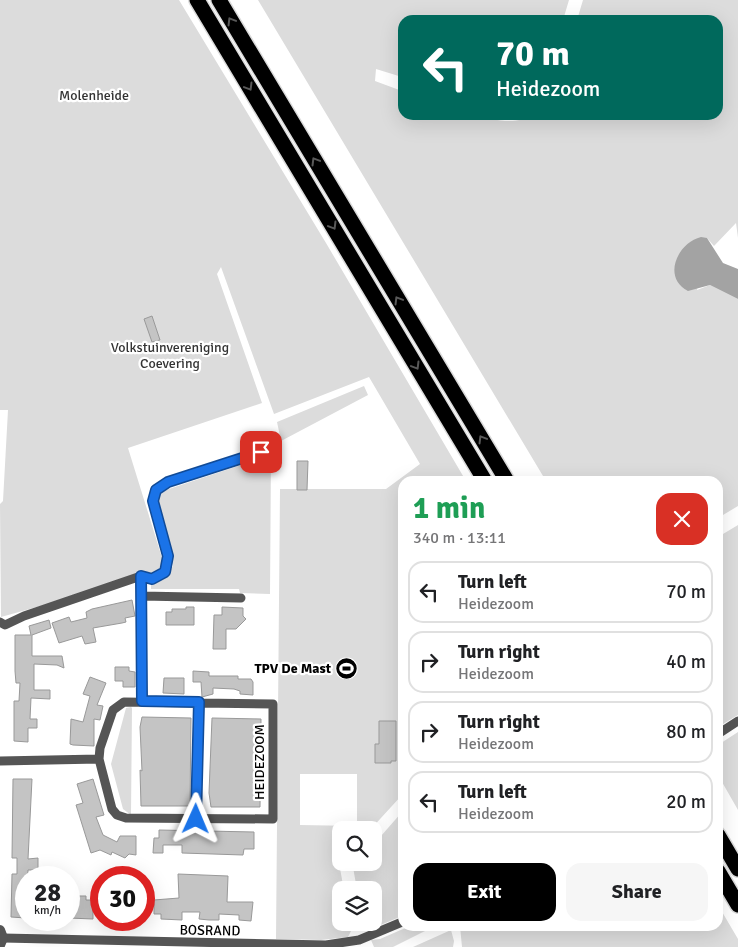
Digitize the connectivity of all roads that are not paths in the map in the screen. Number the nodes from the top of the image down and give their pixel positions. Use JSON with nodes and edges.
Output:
{"nodes":[{"id":1,"x":197,"y":0,"type":"edge"},
{"id":2,"x":219,"y":0,"type":"edge"},
{"id":3,"x":275,"y":448,"type":"dead end"},
{"id":4,"x":482,"y":476,"type":"edge"},
{"id":5,"x":504,"y":476,"type":"edge"},
{"id":6,"x":141,"y":576,"type":"junction"},
{"id":7,"x":142,"y":596,"type":"junction"},
{"id":8,"x":241,"y":598,"type":"dead end"},
{"id":9,"x":0,"y":622,"type":"edge"},
{"id":10,"x":142,"y":701,"type":"junction"},
{"id":11,"x":199,"y":702,"type":"junction"},
{"id":12,"x":738,"y":721,"type":"edge"},
{"id":13,"x":723,"y":731,"type":"edge"},
{"id":14,"x":99,"y":760,"type":"junction"},
{"id":15,"x":0,"y":761,"type":"edge"},
{"id":16,"x":196,"y":819,"type":"junction"},
{"id":17,"x":723,"y":844,"type":"edge"},
{"id":18,"x":738,"y":869,"type":"edge"},
{"id":19,"x":723,"y":880,"type":"edge"},
{"id":20,"x":738,"y":905,"type":"edge"},
{"id":21,"x":398,"y":924,"type":"edge"},
{"id":22,"x":1,"y":938,"type":"edge"},
{"id":23,"x":60,"y":944,"type":"edge"}],
"edges":[{"from":1,"to":4,"type":"highway","one_way":true},
{"from":5,"to":2,"type":"highway","one_way":true},
{"from":3,"to":6,"type":"street"},
{"from":6,"to":7,"type":"street"},
{"from":6,"to":9,"type":"street"},
{"from":7,"to":8,"type":"street"},
{"from":7,"to":10,"type":"street"},
{"from":10,"to":11,"type":"street","name":"HEIDEZOOM"},
{"from":10,"to":14,"type":"street","name":"HEIDEZOOM"},
{"from":11,"to":16,"type":"street"},
{"from":11,"to":16,"type":"street","name":"HEIDEZOOM"},
{"from":12,"to":13,"type":"street"},
{"from":14,"to":15,"type":"street"},
{"from":14,"to":16,"type":"street","name":"HEIDEZOOM"},
{"from":17,"to":18,"type":"highway"},
{"from":19,"to":20,"type":"highway"},
{"from":21,"to":23,"type":"street","name":"BOSRAND"},
{"from":22,"to":23,"type":"street","name":"BOSRAND"}]}
